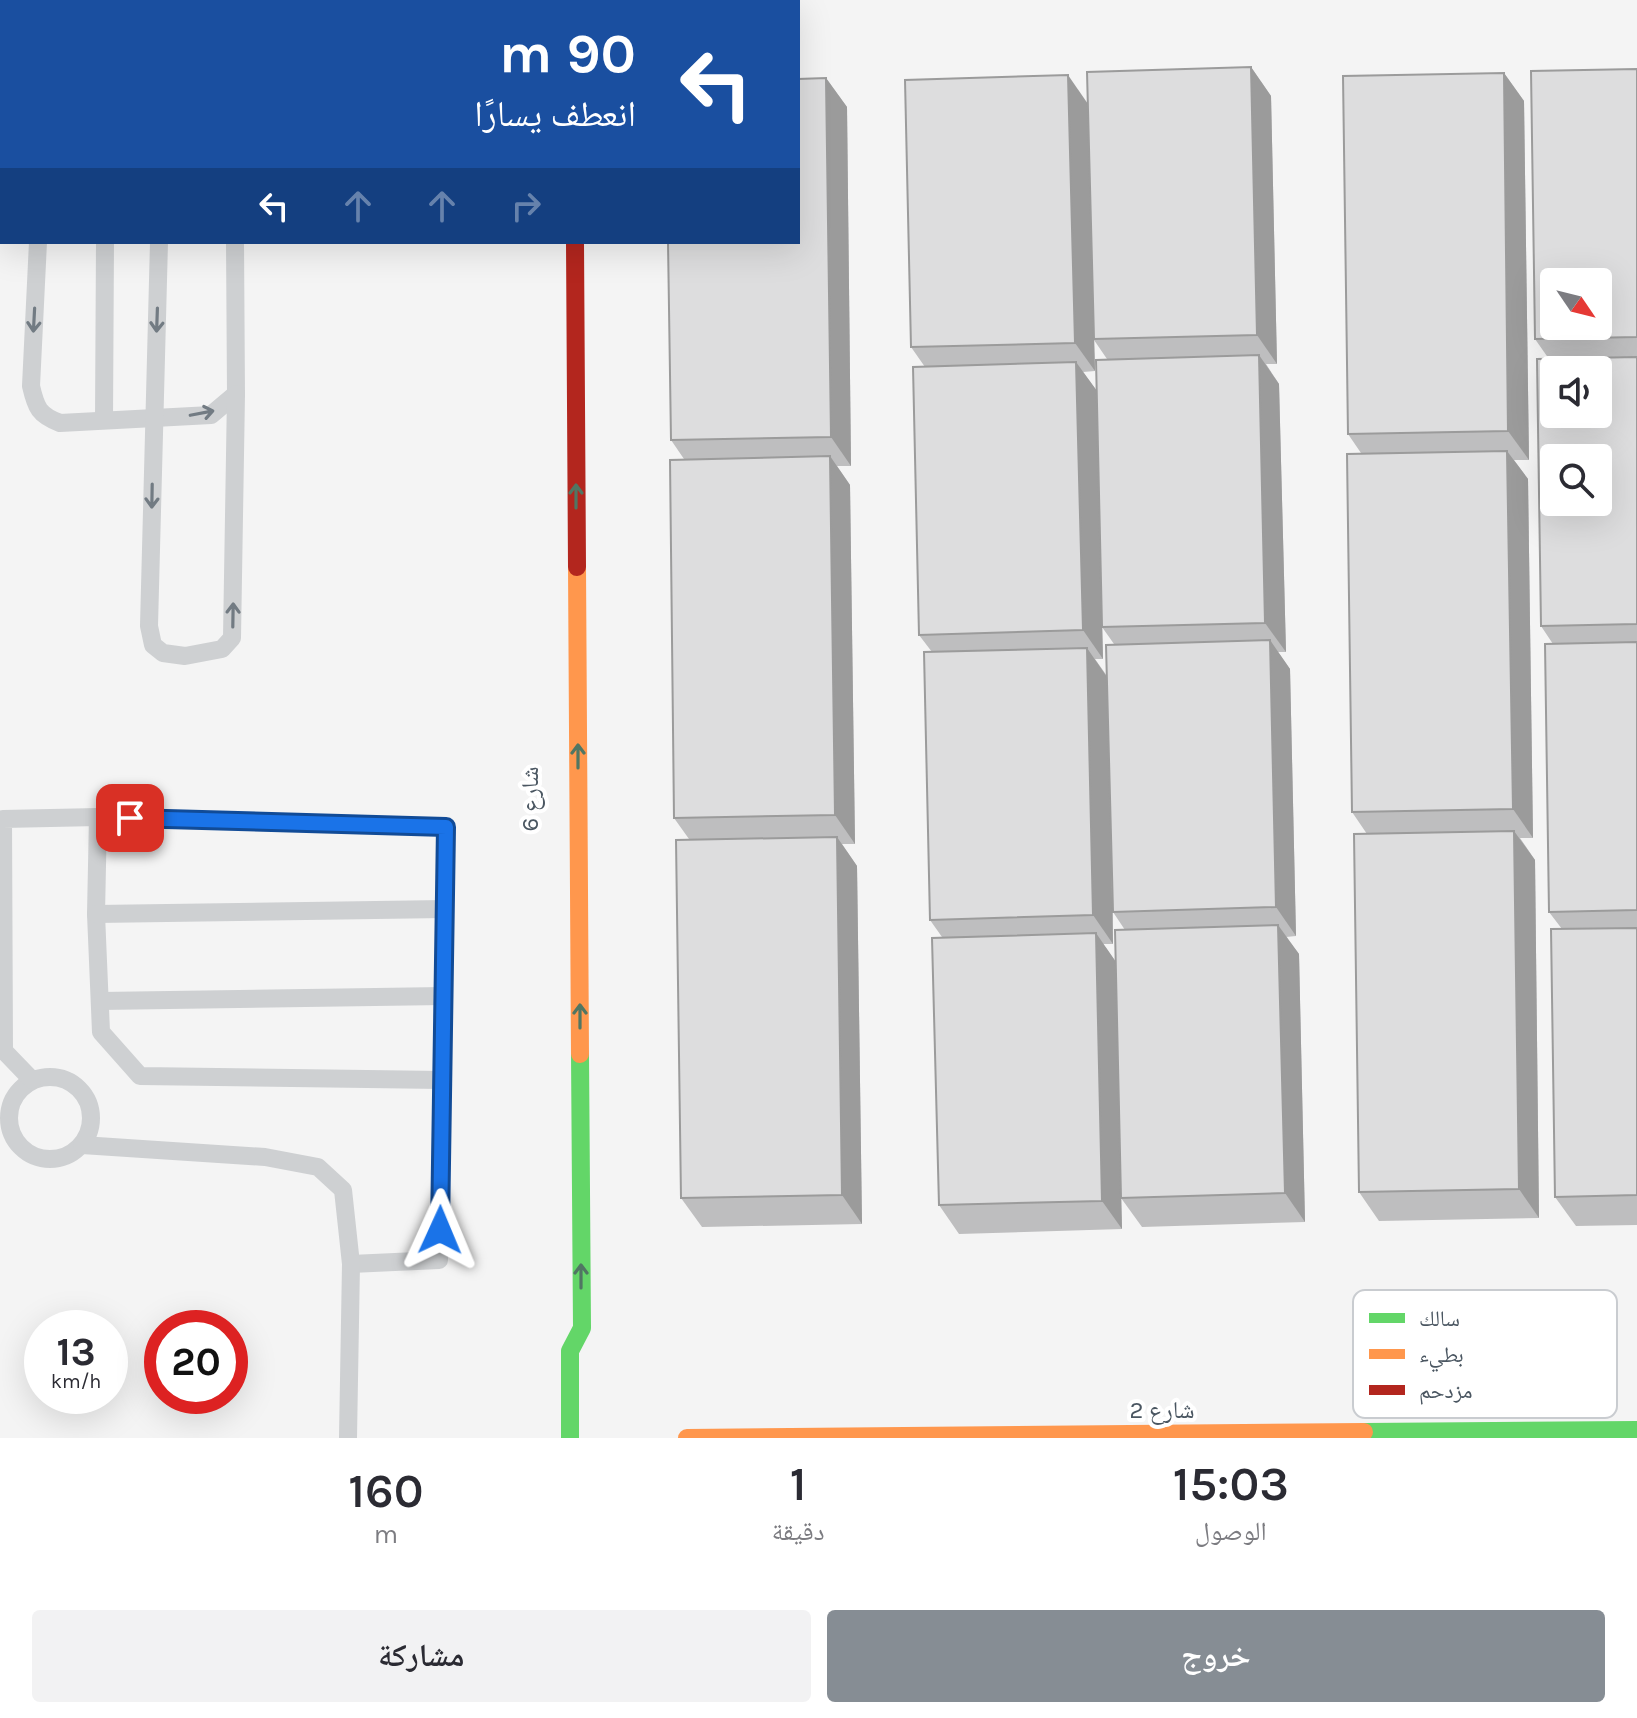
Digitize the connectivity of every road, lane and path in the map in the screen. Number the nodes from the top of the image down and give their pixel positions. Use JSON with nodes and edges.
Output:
{"nodes":[{"id":1,"x":38,"y":244,"type":"edge"},
{"id":2,"x":105,"y":244,"type":"edge"},
{"id":3,"x":159,"y":244,"type":"edge"},
{"id":4,"x":235,"y":244,"type":"edge"},
{"id":5,"x":575,"y":244,"type":"edge"},
{"id":6,"x":236,"y":394,"type":"junction"},
{"id":7,"x":153,"y":418,"type":"junction"},
{"id":8,"x":104,"y":420,"type":"junction"},
{"id":9,"x":98,"y":817,"type":"junction"},
{"id":10,"x":445,"y":909,"type":"junction"},
{"id":11,"x":96,"y":914,"type":"junction"},
{"id":12,"x":444,"y":996,"type":"junction"},
{"id":13,"x":100,"y":1001,"type":"junction"},
{"id":14,"x":32,"y":1080,"type":"junction"},
{"id":15,"x":442,"y":1080,"type":"junction"},
{"id":16,"x":82,"y":1145,"type":"junction"},
{"id":17,"x":351,"y":1264,"type":"junction"},
{"id":18,"x":556,"y":1329,"type":"dead end"},
{"id":19,"x":570,"y":1351,"type":"junction"},
{"id":20,"x":1637,"y":1430,"type":"edge"},
{"id":21,"x":1366,"y":1435,"type":"edge"},
{"id":22,"x":348,"y":1438,"type":"edge"},
{"id":23,"x":570,"y":1438,"type":"edge"},
{"id":24,"x":687,"y":1438,"type":"edge"}],
"edges":[{"from":1,"to":8,"type":"lane","one_way":true},
{"from":2,"to":8,"type":"lane"},
{"from":3,"to":7,"type":"lane","one_way":true},
{"from":4,"to":6,"type":"lane"},
{"from":19,"to":5,"type":"street","name":"شارع 6","one_way":true},
{"from":7,"to":6,"type":"lane","one_way":true},
{"from":7,"to":6,"type":"lane","one_way":true},
{"from":7,"to":8,"type":"lane"},
{"from":9,"to":10,"type":"lane"},
{"from":9,"to":11,"type":"lane"},
{"from":9,"to":14,"type":"lane"},
{"from":10,"to":11,"type":"lane"},
{"from":10,"to":12,"type":"lane"},
{"from":11,"to":13,"type":"lane"},
{"from":12,"to":13,"type":"lane"},
{"from":12,"to":15,"type":"lane"},
{"from":13,"to":15,"type":"lane"},
{"from":14,"to":16,"type":"lane"},
{"from":14,"to":16,"type":"lane"},
{"from":15,"to":17,"type":"lane"},
{"from":16,"to":17,"type":"lane"},
{"from":17,"to":22,"type":"lane"},
{"from":18,"to":19,"type":"street"},
{"from":19,"to":23,"type":"street","name":"شارع 6"},
{"from":20,"to":21,"type":"street","name":"شارع 2"},
{"from":21,"to":24,"type":"street","name":"شارع 2"}]}
